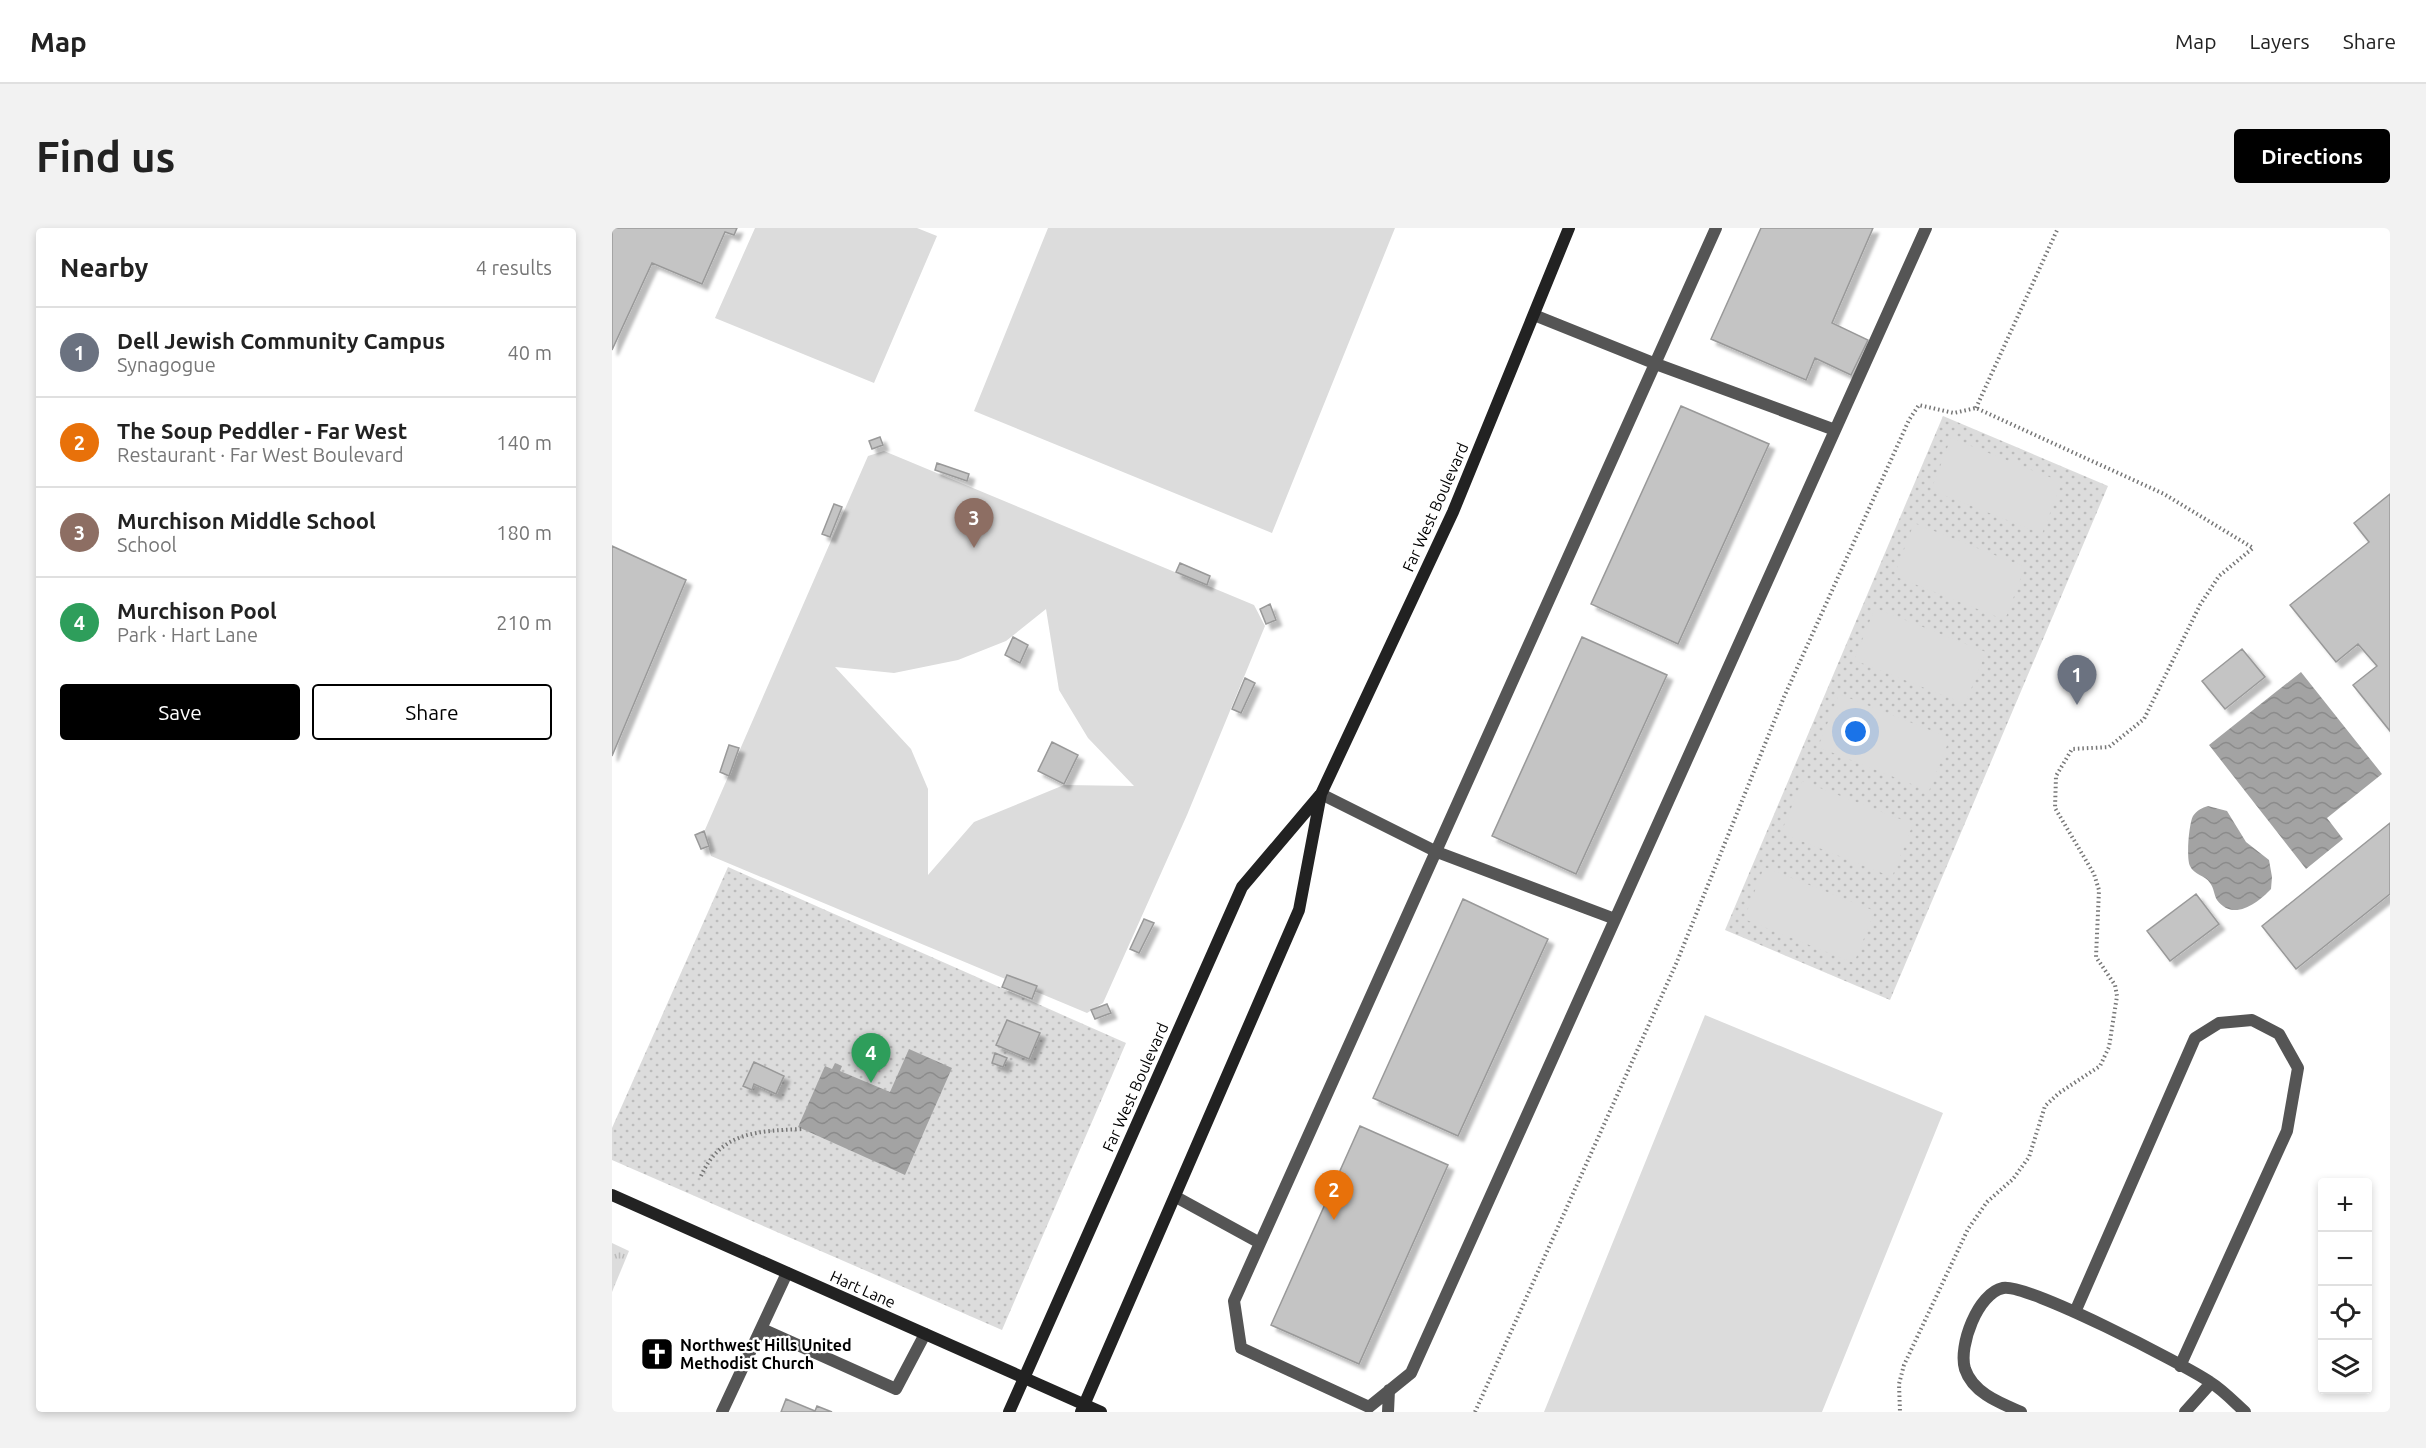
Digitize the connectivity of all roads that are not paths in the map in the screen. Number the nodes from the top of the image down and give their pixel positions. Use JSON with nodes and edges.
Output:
{"nodes":[{"id":1,"x":1569,"y":228,"type":"edge"},
{"id":2,"x":1716,"y":228,"type":"edge"},
{"id":3,"x":1926,"y":228,"type":"edge"},
{"id":4,"x":1534,"y":315,"type":"junction"},
{"id":5,"x":1656,"y":364,"type":"junction"},
{"id":6,"x":1835,"y":430,"type":"junction"},
{"id":7,"x":1321,"y":794,"type":"junction"},
{"id":8,"x":1437,"y":852,"type":"junction"},
{"id":9,"x":1615,"y":919,"type":"junction"},
{"id":10,"x":612,"y":1196,"type":"edge"},
{"id":11,"x":1176,"y":1197,"type":"junction"},
{"id":12,"x":1260,"y":1243,"type":"junction"},
{"id":13,"x":787,"y":1273,"type":"junction"},
{"id":14,"x":2075,"y":1312,"type":"junction"},
{"id":15,"x":762,"y":1329,"type":"junction"},
{"id":16,"x":925,"y":1334,"type":"junction"},
{"id":17,"x":2180,"y":1366,"type":"junction"},
{"id":18,"x":1024,"y":1378,"type":"junction"},
{"id":19,"x":2211,"y":1383,"type":"junction"},
{"id":20,"x":1389,"y":1390,"type":"junction"},
{"id":21,"x":1082,"y":1408,"type":"edge"},
{"id":22,"x":722,"y":1412,"type":"edge"},
{"id":23,"x":1010,"y":1412,"type":"edge"},
{"id":24,"x":1101,"y":1412,"type":"edge"},
{"id":25,"x":1388,"y":1412,"type":"edge"},
{"id":26,"x":2021,"y":1412,"type":"edge"},
{"id":27,"x":2185,"y":1412,"type":"edge"},
{"id":28,"x":2245,"y":1412,"type":"edge"}],
"edges":[{"from":1,"to":4,"type":"street","name":"Far West Boulevard"},
{"from":2,"to":5,"type":"lane"},
{"from":3,"to":6,"type":"lane"},
{"from":4,"to":5,"type":"lane"},
{"from":4,"to":7,"type":"street","name":"Far West Boulevard"},
{"from":5,"to":6,"type":"lane"},
{"from":5,"to":8,"type":"lane"},
{"from":6,"to":9,"type":"lane"},
{"from":7,"to":8,"type":"lane"},
{"from":7,"to":11,"type":"street","name":"Far West Boulevard"},
{"from":7,"to":18,"type":"street","name":"Far West Boulevard"},
{"from":8,"to":9,"type":"lane"},
{"from":8,"to":12,"type":"lane"},
{"from":9,"to":20,"type":"lane"},
{"from":10,"to":13,"type":"street","name":"Hart Lane"},
{"from":11,"to":12,"type":"lane"},
{"from":11,"to":21,"type":"street","name":"Far West Boulevard"},
{"from":12,"to":20,"type":"lane"},
{"from":13,"to":15,"type":"lane"},
{"from":13,"to":16,"type":"street","name":"Hart Lane"},
{"from":14,"to":17,"type":"lane"},
{"from":14,"to":17,"type":"lane"},
{"from":14,"to":26,"type":"lane"},
{"from":15,"to":16,"type":"lane"},
{"from":15,"to":22,"type":"lane"},
{"from":16,"to":18,"type":"street","name":"Hart Lane"},
{"from":17,"to":19,"type":"lane"},
{"from":18,"to":21,"type":"street","name":"Hart Lane"},
{"from":18,"to":23,"type":"street","name":"Far West Boulevard"},
{"from":19,"to":27,"type":"lane"},
{"from":19,"to":28,"type":"lane"},
{"from":20,"to":25,"type":"lane"},
{"from":21,"to":24,"type":"street","name":"Hart Lane"}]}
